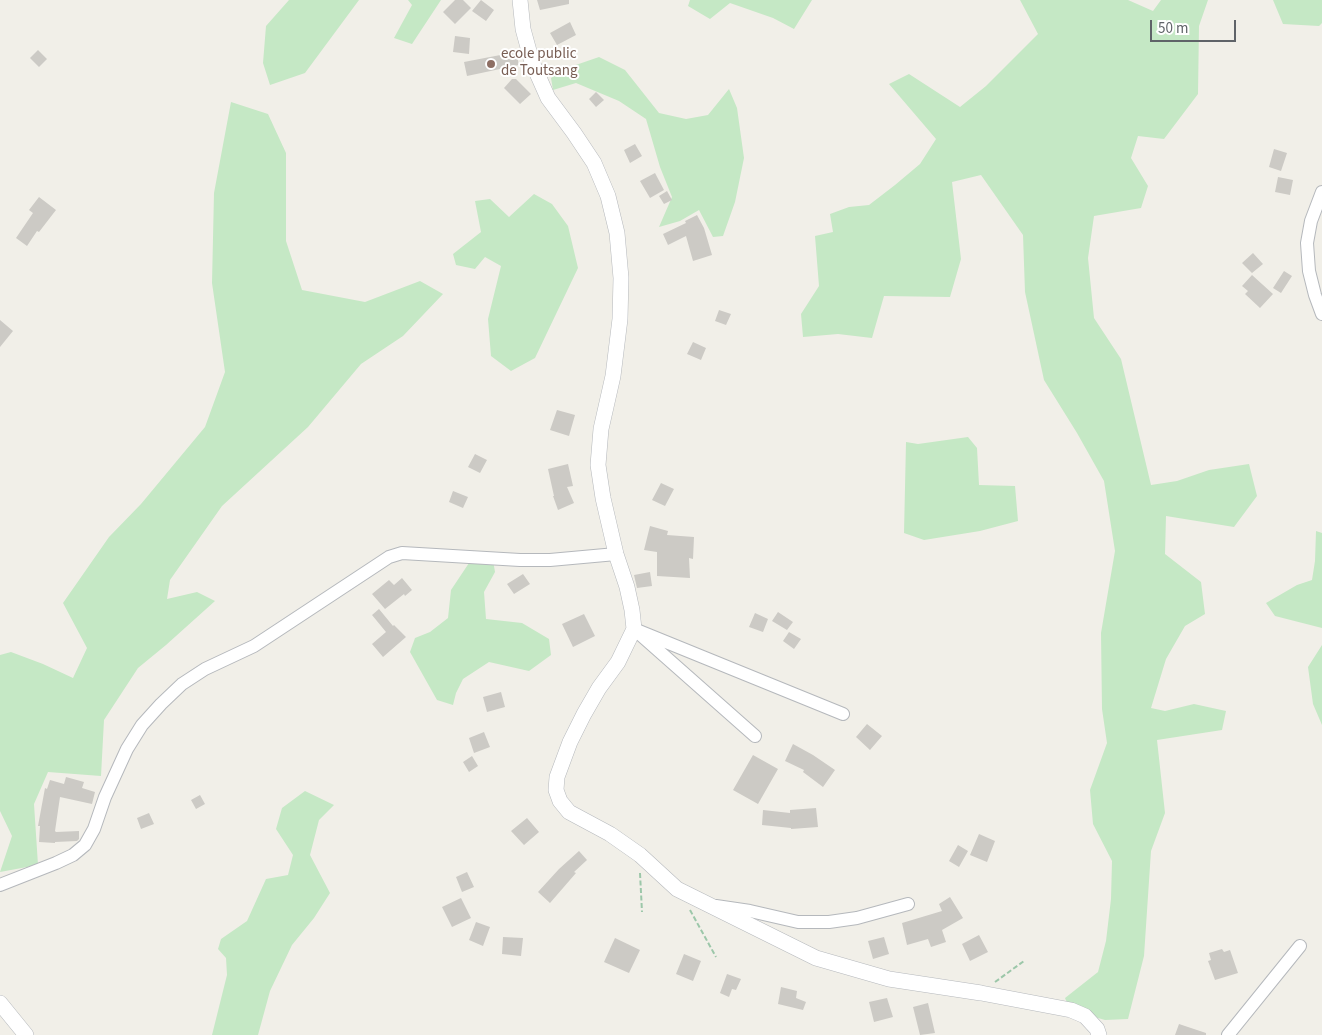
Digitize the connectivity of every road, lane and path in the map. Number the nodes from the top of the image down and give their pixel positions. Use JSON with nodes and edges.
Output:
{"nodes":[{"id":1,"x":520,"y":0,"type":"edge"},
{"id":2,"x":1322,"y":192,"type":"edge"},
{"id":3,"x":1322,"y":314,"type":"edge"},
{"id":4,"x":616,"y":554,"type":"junction"},
{"id":5,"x":634,"y":629,"type":"junction"},
{"id":6,"x":843,"y":714,"type":"dead end"},
{"id":7,"x":755,"y":736,"type":"dead end"},
{"id":8,"x":640,"y":856,"type":"junction"},
{"id":9,"x":0,"y":885,"type":"edge"},
{"id":10,"x":678,"y":889,"type":"junction"},
{"id":11,"x":908,"y":904,"type":"dead end"},
{"id":12,"x":708,"y":905,"type":"junction"},
{"id":13,"x":642,"y":912,"type":"dead end"},
{"id":14,"x":1300,"y":946,"type":"dead end"},
{"id":15,"x":716,"y":956,"type":"dead end"},
{"id":16,"x":1024,"y":961,"type":"dead end"},
{"id":17,"x":981,"y":993,"type":"junction"},
{"id":18,"x":0,"y":1003,"type":"edge"},
{"id":19,"x":26,"y":1035,"type":"edge"},
{"id":20,"x":1099,"y":1035,"type":"edge"},
{"id":21,"x":1228,"y":1035,"type":"edge"}],
"edges":[{"from":1,"to":4,"type":"street"},
{"from":2,"to":3,"type":"street"},
{"from":4,"to":5,"type":"street"},
{"from":4,"to":9,"type":"street"},
{"from":5,"to":6,"type":"street"},
{"from":5,"to":7,"type":"street"},
{"from":5,"to":8,"type":"street"},
{"from":8,"to":10,"type":"street"},
{"from":8,"to":13,"type":"path"},
{"from":10,"to":12,"type":"street"},
{"from":10,"to":15,"type":"path"},
{"from":11,"to":12,"type":"street"},
{"from":12,"to":17,"type":"street"},
{"from":14,"to":21,"type":"street"},
{"from":16,"to":17,"type":"path"},
{"from":17,"to":20,"type":"street"},
{"from":18,"to":19,"type":"street"}]}
